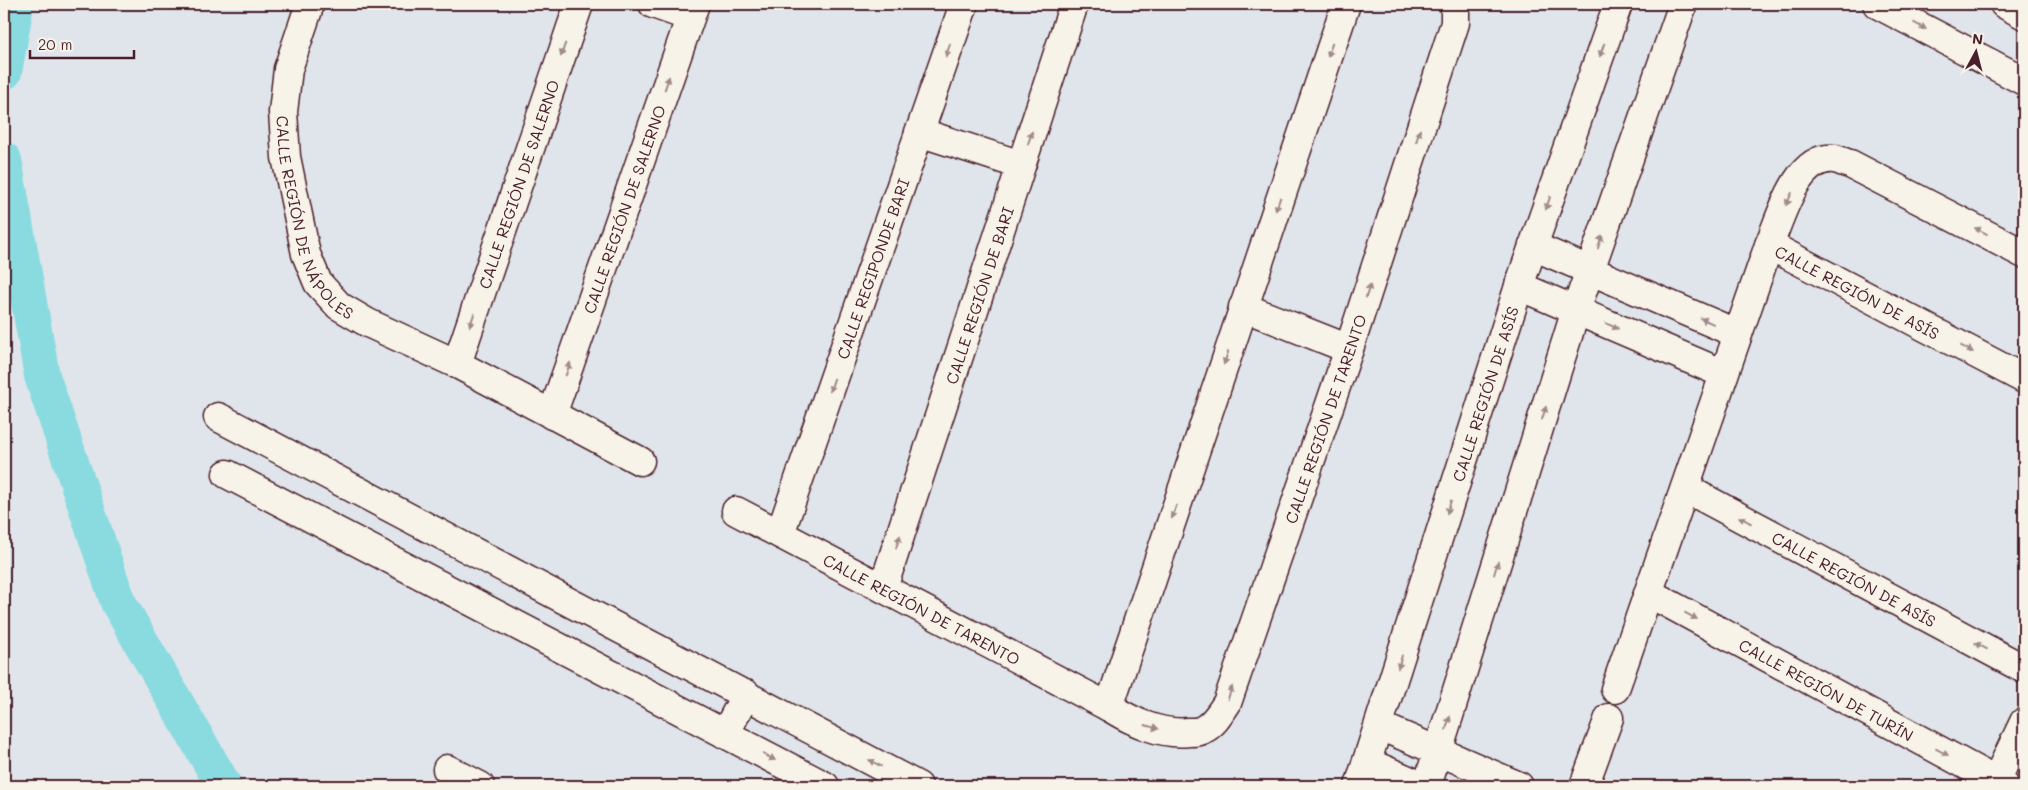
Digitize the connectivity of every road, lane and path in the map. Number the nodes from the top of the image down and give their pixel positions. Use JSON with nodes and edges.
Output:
{"nodes":[{"id":1,"x":310,"y":4,"type":"edge"},
{"id":2,"x":579,"y":4,"type":"edge"},
{"id":3,"x":653,"y":4,"type":"edge"},
{"id":4,"x":964,"y":4,"type":"edge"},
{"id":5,"x":1074,"y":4,"type":"edge"},
{"id":6,"x":1346,"y":4,"type":"edge"},
{"id":7,"x":1455,"y":4,"type":"edge"},
{"id":8,"x":1618,"y":4,"type":"edge"},
{"id":9,"x":1683,"y":4,"type":"edge"},
{"id":10,"x":1877,"y":4,"type":"edge"},
{"id":11,"x":2004,"y":4,"type":"edge"},
{"id":12,"x":693,"y":10,"type":"edge"},
{"id":13,"x":2024,"y":15,"type":"edge"},
{"id":14,"x":2024,"y":81,"type":"edge"},
{"id":15,"x":919,"y":132,"type":"junction"},
{"id":16,"x":1021,"y":165,"type":"junction"},
{"id":17,"x":1769,"y":245,"type":"junction"},
{"id":18,"x":1533,"y":246,"type":"junction"},
{"id":19,"x":2024,"y":254,"type":"edge"},
{"id":20,"x":1590,"y":270,"type":"junction"},
{"id":21,"x":1518,"y":286,"type":"junction"},
{"id":22,"x":1242,"y":307,"type":"junction"},
{"id":23,"x":1576,"y":310,"type":"junction"},
{"id":24,"x":1738,"y":334,"type":"junction"},
{"id":25,"x":1349,"y":349,"type":"junction"},
{"id":26,"x":457,"y":364,"type":"junction"},
{"id":27,"x":1724,"y":374,"type":"junction"},
{"id":28,"x":2024,"y":379,"type":"edge"},
{"id":29,"x":552,"y":415,"type":"junction"},
{"id":30,"x":218,"y":417,"type":"dead end"},
{"id":31,"x":640,"y":461,"type":"dead end"},
{"id":32,"x":227,"y":474,"type":"dead end"},
{"id":33,"x":1685,"y":488,"type":"junction"},
{"id":34,"x":736,"y":511,"type":"dead end"},
{"id":35,"x":780,"y":534,"type":"junction"},
{"id":36,"x":883,"y":588,"type":"junction"},
{"id":37,"x":1648,"y":593,"type":"junction"},
{"id":38,"x":2024,"y":669,"type":"edge"},
{"id":39,"x":1615,"y":689,"type":"dead end"},
{"id":40,"x":746,"y":694,"type":"junction"},
{"id":41,"x":1109,"y":707,"type":"junction"},
{"id":42,"x":1609,"y":718,"type":"dead end"},
{"id":43,"x":2024,"y":722,"type":"edge"},
{"id":44,"x":1380,"y":726,"type":"junction"},
{"id":45,"x":725,"y":734,"type":"junction"},
{"id":46,"x":1439,"y":751,"type":"junction"},
{"id":47,"x":447,"y":769,"type":"dead end"},
{"id":48,"x":1363,"y":774,"type":"edge"},
{"id":49,"x":2001,"y":784,"type":"edge"},
{"id":50,"x":480,"y":786,"type":"edge"},
{"id":51,"x":825,"y":786,"type":"edge"},
{"id":52,"x":918,"y":786,"type":"edge"},
{"id":53,"x":1422,"y":786,"type":"edge"},
{"id":54,"x":1427,"y":786,"type":"edge"},
{"id":55,"x":1519,"y":786,"type":"edge"},
{"id":56,"x":1584,"y":786,"type":"edge"}],
"edges":[{"from":1,"to":26,"type":"street","name":"CALLE REGIÓN DE NÁPOLES"},
{"from":2,"to":26,"type":"street","name":"CALLE REGIÓN DE SALERNO","one_way":true},
{"from":3,"to":12,"type":"street"},
{"from":4,"to":15,"type":"street","name":"CALLE REGIPONDE BARI","one_way":true},
{"from":16,"to":5,"type":"street","name":"CALLE REGIÓN DE BARI","one_way":true},
{"from":6,"to":22,"type":"street","one_way":true},
{"from":25,"to":7,"type":"street","name":"CALLE REGIÓN DE TARENTO","one_way":true},
{"from":8,"to":18,"type":"street","name":"CALLE REGIÓN DE ASÍS","one_way":true},
{"from":20,"to":9,"type":"street","one_way":true},
{"from":10,"to":14,"type":"street","one_way":true},
{"from":11,"to":13,"type":"street"},
{"from":29,"to":12,"type":"street","name":"CALLE REGIÓN DE SALERNO","one_way":true},
{"from":15,"to":16,"type":"street"},
{"from":15,"to":35,"type":"street","name":"CALLE REGIPONDE BARI","one_way":true},
{"from":36,"to":16,"type":"street","name":"CALLE REGIÓN DE BARI","one_way":true},
{"from":19,"to":17,"type":"street","name":"CALLE REGIÓN DE ASÍS","one_way":true},
{"from":17,"to":24,"type":"street","name":"CALLE REGIÓN DE ASÍS"},
{"from":17,"to":28,"type":"street","name":"CALLE REGIÓN DE ASÍS","one_way":true},
{"from":18,"to":20,"type":"street"},
{"from":18,"to":21,"type":"street","name":"CALLE REGIÓN DE ASÍS"},
{"from":20,"to":23,"type":"street"},
{"from":24,"to":20,"type":"street","one_way":true},
{"from":21,"to":23,"type":"street","name":"CALLE REGIÓN DE ASÍS"},
{"from":21,"to":44,"type":"street","name":"CALLE REGIÓN DE ASÍS","one_way":true},
{"from":22,"to":25,"type":"street"},
{"from":22,"to":41,"type":"street","one_way":true},
{"from":23,"to":27,"type":"street","name":"CALLE REGIÓN DE ASÍS","one_way":true},
{"from":46,"to":23,"type":"street","one_way":true},
{"from":24,"to":27,"type":"street","name":"CALLE REGIÓN DE ASÍS"},
{"from":41,"to":25,"type":"street","name":"CALLE REGIÓN DE TARENTO","one_way":true},
{"from":26,"to":29,"type":"street"},
{"from":27,"to":33,"type":"street","name":"CALLE REGIÓN DE ASÍS"},
{"from":29,"to":31,"type":"street"},
{"from":30,"to":40,"type":"street"},
{"from":32,"to":45,"type":"street"},
{"from":33,"to":37,"type":"street","name":"CALLE REGIÓN DE ASÍS"},
{"from":38,"to":33,"type":"street","name":"CALLE REGIÓN DE ASÍS","one_way":true},
{"from":34,"to":35,"type":"street","name":"CALLE REGIÓN DE TARENTO"},
{"from":35,"to":36,"type":"street","name":"CALLE REGIÓN DE TARENTO"},
{"from":36,"to":41,"type":"street","name":"CALLE REGIÓN DE TARENTO"},
{"from":37,"to":39,"type":"street","name":"CALLE REGIÓN DE ASÍS"},
{"from":37,"to":49,"type":"street","name":"CALLE REGIÓN DE TURÍN","one_way":true},
{"from":40,"to":45,"type":"street"},
{"from":52,"to":40,"type":"street","one_way":true},
{"from":42,"to":56,"type":"street"},
{"from":43,"to":49,"type":"street"},
{"from":44,"to":46,"type":"street"},
{"from":44,"to":48,"type":"street","name":"CALLE REGIÓN DE ASÍS"},
{"from":45,"to":51,"type":"street","one_way":true},
{"from":46,"to":54,"type":"street"},
{"from":46,"to":55,"type":"street"},
{"from":47,"to":50,"type":"street"},
{"from":48,"to":53,"type":"street"}]}
